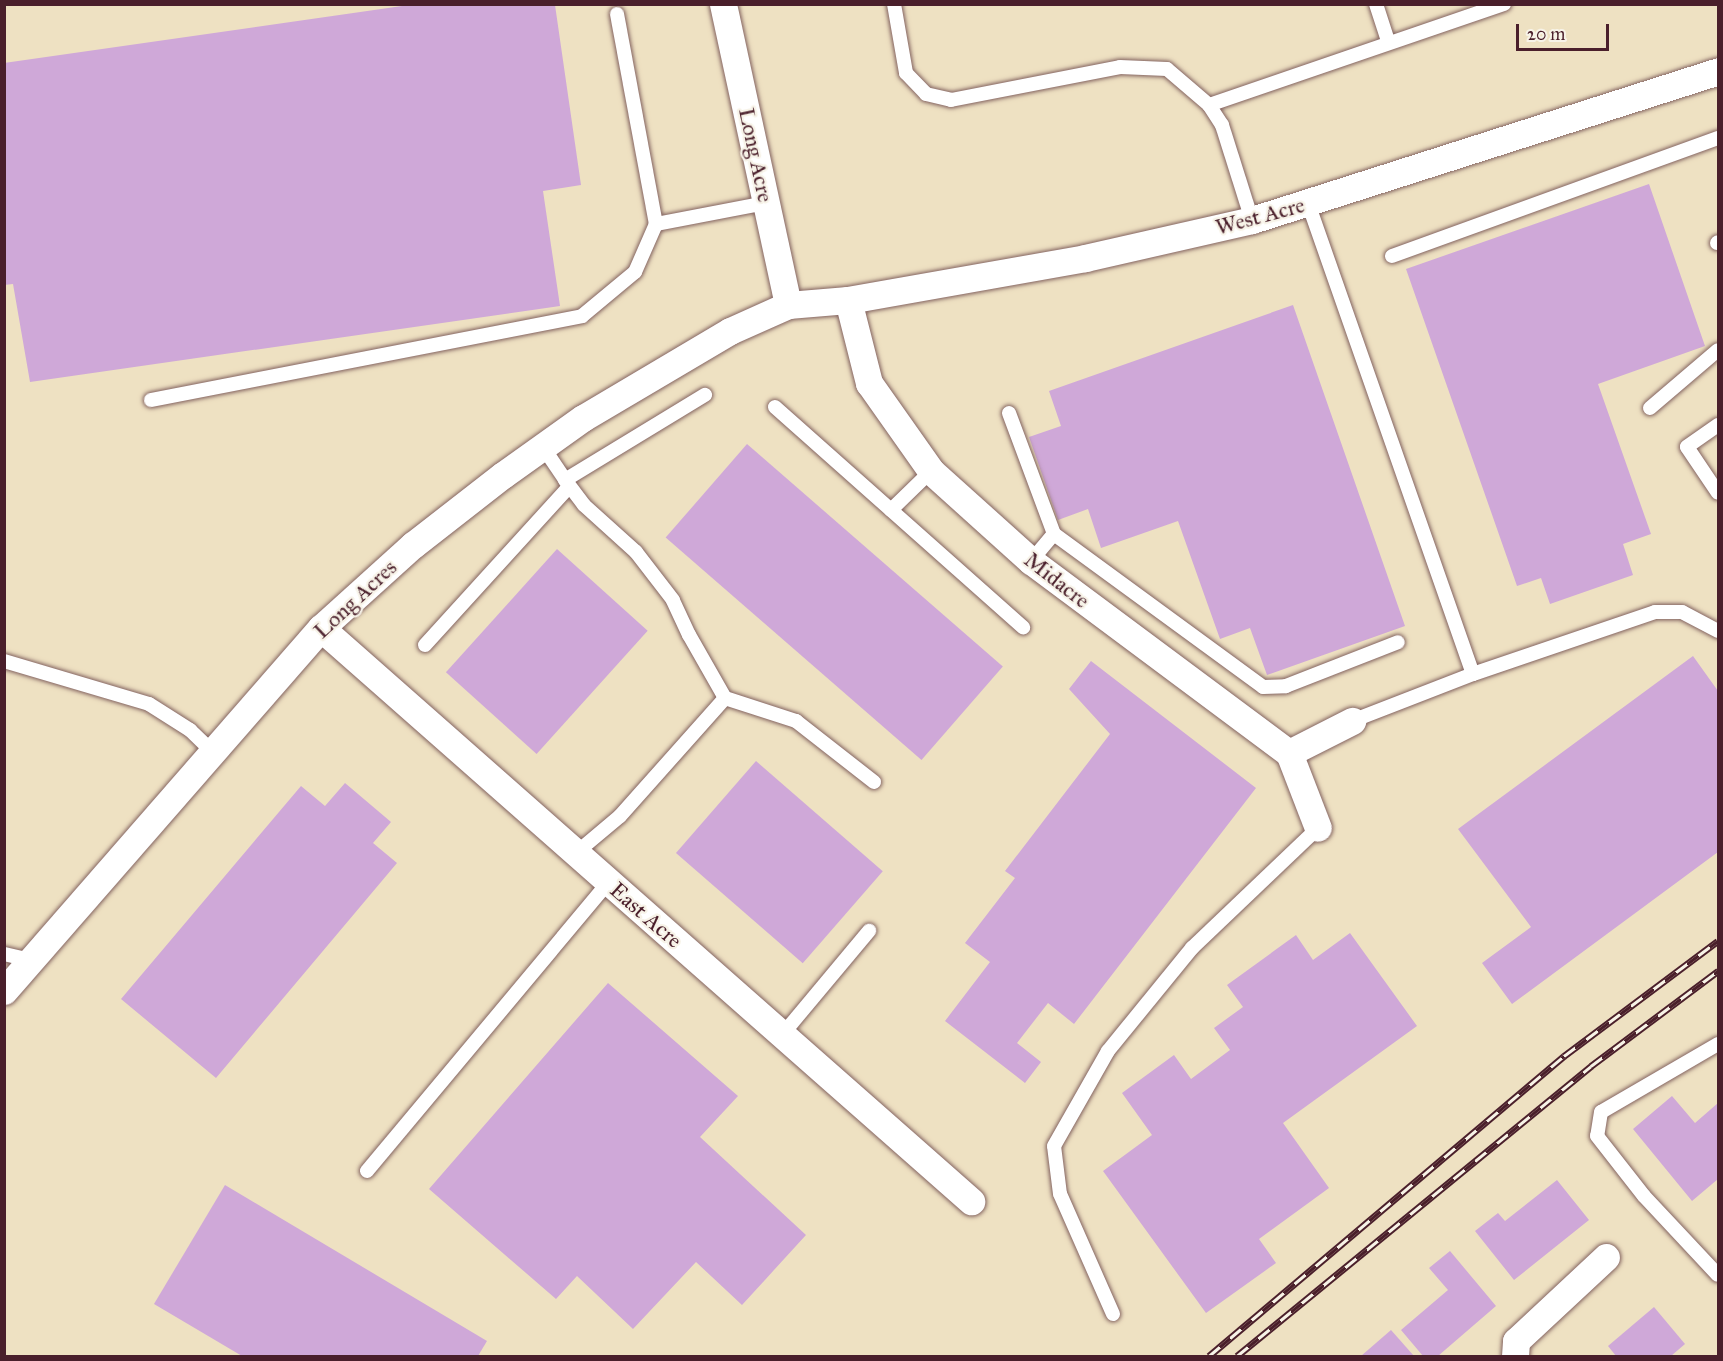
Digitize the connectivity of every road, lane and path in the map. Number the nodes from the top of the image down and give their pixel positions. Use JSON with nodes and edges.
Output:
{"nodes":[{"id":1,"x":723,"y":4,"type":"edge"},
{"id":2,"x":894,"y":4,"type":"edge"},
{"id":3,"x":1376,"y":4,"type":"edge"},
{"id":4,"x":1504,"y":4,"type":"edge"},
{"id":5,"x":617,"y":14,"type":"dead end"},
{"id":6,"x":1388,"y":41,"type":"junction"},
{"id":7,"x":1719,"y":71,"type":"edge"},
{"id":8,"x":1209,"y":105,"type":"junction"},
{"id":9,"x":1719,"y":138,"type":"edge"},
{"id":10,"x":766,"y":203,"type":"junction"},
{"id":11,"x":1308,"y":203,"type":"junction"},
{"id":12,"x":1252,"y":220,"type":"junction"},
{"id":13,"x":656,"y":224,"type":"junction"},
{"id":14,"x":1392,"y":256,"type":"dead end"},
{"id":15,"x":848,"y":300,"type":"junction"},
{"id":16,"x":788,"y":305,"type":"junction"},
{"id":17,"x":1719,"y":350,"type":"edge"},
{"id":18,"x":705,"y":395,"type":"dead end"},
{"id":19,"x":151,"y":400,"type":"dead end"},
{"id":20,"x":776,"y":407,"type":"dead end"},
{"id":21,"x":1650,"y":408,"type":"dead end"},
{"id":22,"x":1010,"y":412,"type":"dead end"},
{"id":23,"x":1719,"y":425,"type":"edge"},
{"id":24,"x":543,"y":447,"type":"junction"},
{"id":25,"x":931,"y":471,"type":"junction"},
{"id":26,"x":567,"y":484,"type":"junction"},
{"id":27,"x":1719,"y":493,"type":"edge"},
{"id":28,"x":891,"y":510,"type":"junction"},
{"id":29,"x":1054,"y":534,"type":"junction"},
{"id":30,"x":1031,"y":561,"type":"junction"},
{"id":31,"x":1023,"y":627,"type":"dead end"},
{"id":32,"x":321,"y":628,"type":"junction"},
{"id":33,"x":1719,"y":631,"type":"edge"},
{"id":34,"x":1398,"y":642,"type":"dead end"},
{"id":35,"x":425,"y":645,"type":"dead end"},
{"id":36,"x":4,"y":661,"type":"edge"},
{"id":37,"x":1473,"y":674,"type":"junction"},
{"id":38,"x":725,"y":698,"type":"junction"},
{"id":39,"x":1352,"y":721,"type":"joint"},
{"id":40,"x":212,"y":751,"type":"junction"},
{"id":41,"x":1289,"y":753,"type":"junction"},
{"id":42,"x":874,"y":782,"type":"dead end"},
{"id":43,"x":1318,"y":828,"type":"joint"},
{"id":44,"x":576,"y":853,"type":"junction"},
{"id":45,"x":609,"y":882,"type":"junction"},
{"id":46,"x":869,"y":931,"type":"dead end"},
{"id":47,"x":17,"y":957,"type":"edge"},
{"id":48,"x":4,"y":991,"type":"edge"},
{"id":49,"x":782,"y":1035,"type":"junction"},
{"id":50,"x":1719,"y":1044,"type":"edge"},
{"id":51,"x":367,"y":1170,"type":"dead end"},
{"id":52,"x":971,"y":1201,"type":"dead end"},
{"id":53,"x":1606,"y":1257,"type":"dead end"},
{"id":54,"x":1719,"y":1275,"type":"edge"},
{"id":55,"x":1113,"y":1314,"type":"dead end"},
{"id":56,"x":1515,"y":1356,"type":"edge"}],
"edges":[{"from":1,"to":10,"type":"street","name":"Long Acre"},
{"from":2,"to":8,"type":"lane"},
{"from":3,"to":6,"type":"lane"},
{"from":4,"to":6,"type":"lane"},
{"from":5,"to":13,"type":"lane"},
{"from":6,"to":8,"type":"lane"},
{"from":7,"to":11,"type":"street","name":"West Acre"},
{"from":8,"to":12,"type":"lane"},
{"from":9,"to":14,"type":"lane"},
{"from":10,"to":13,"type":"lane"},
{"from":10,"to":16,"type":"street","name":"Long Acre"},
{"from":11,"to":12,"type":"street","name":"West Acre"},
{"from":11,"to":37,"type":"lane"},
{"from":12,"to":15,"type":"street","name":"West Acre"},
{"from":13,"to":19,"type":"lane"},
{"from":15,"to":16,"type":"street","name":"West Acre"},
{"from":15,"to":25,"type":"street","name":"Midacre"},
{"from":16,"to":24,"type":"street","name":"Long Acres"},
{"from":17,"to":21,"type":"lane"},
{"from":18,"to":26,"type":"lane"},
{"from":20,"to":28,"type":"lane"},
{"from":22,"to":29,"type":"lane"},
{"from":23,"to":27,"type":"lane"},
{"from":24,"to":26,"type":"lane"},
{"from":24,"to":32,"type":"street","name":"Long Acres"},
{"from":25,"to":28,"type":"lane"},
{"from":25,"to":30,"type":"street","name":"Midacre"},
{"from":26,"to":35,"type":"lane"},
{"from":26,"to":38,"type":"lane"},
{"from":28,"to":31,"type":"lane"},
{"from":29,"to":30,"type":"lane"},
{"from":29,"to":34,"type":"lane"},
{"from":30,"to":41,"type":"street","name":"Midacre"},
{"from":32,"to":40,"type":"street","name":"Long Acres"},
{"from":32,"to":44,"type":"street","name":"East Acre"},
{"from":33,"to":37,"type":"lane"},
{"from":36,"to":40,"type":"lane"},
{"from":37,"to":39,"type":"lane"},
{"from":38,"to":42,"type":"lane"},
{"from":38,"to":44,"type":"lane"},
{"from":39,"to":41,"type":"street"},
{"from":40,"to":47,"type":"street","name":"Long Acres"},
{"from":41,"to":43,"type":"street"},
{"from":43,"to":55,"type":"lane"},
{"from":44,"to":45,"type":"street","name":"East Acre"},
{"from":45,"to":49,"type":"street","name":"East Acre"},
{"from":45,"to":51,"type":"lane"},
{"from":46,"to":49,"type":"lane"},
{"from":47,"to":48,"type":"street","name":"Long Acres"},
{"from":49,"to":52,"type":"street","name":"East Acre"},
{"from":50,"to":54,"type":"lane"},
{"from":53,"to":56,"type":"street"}]}
